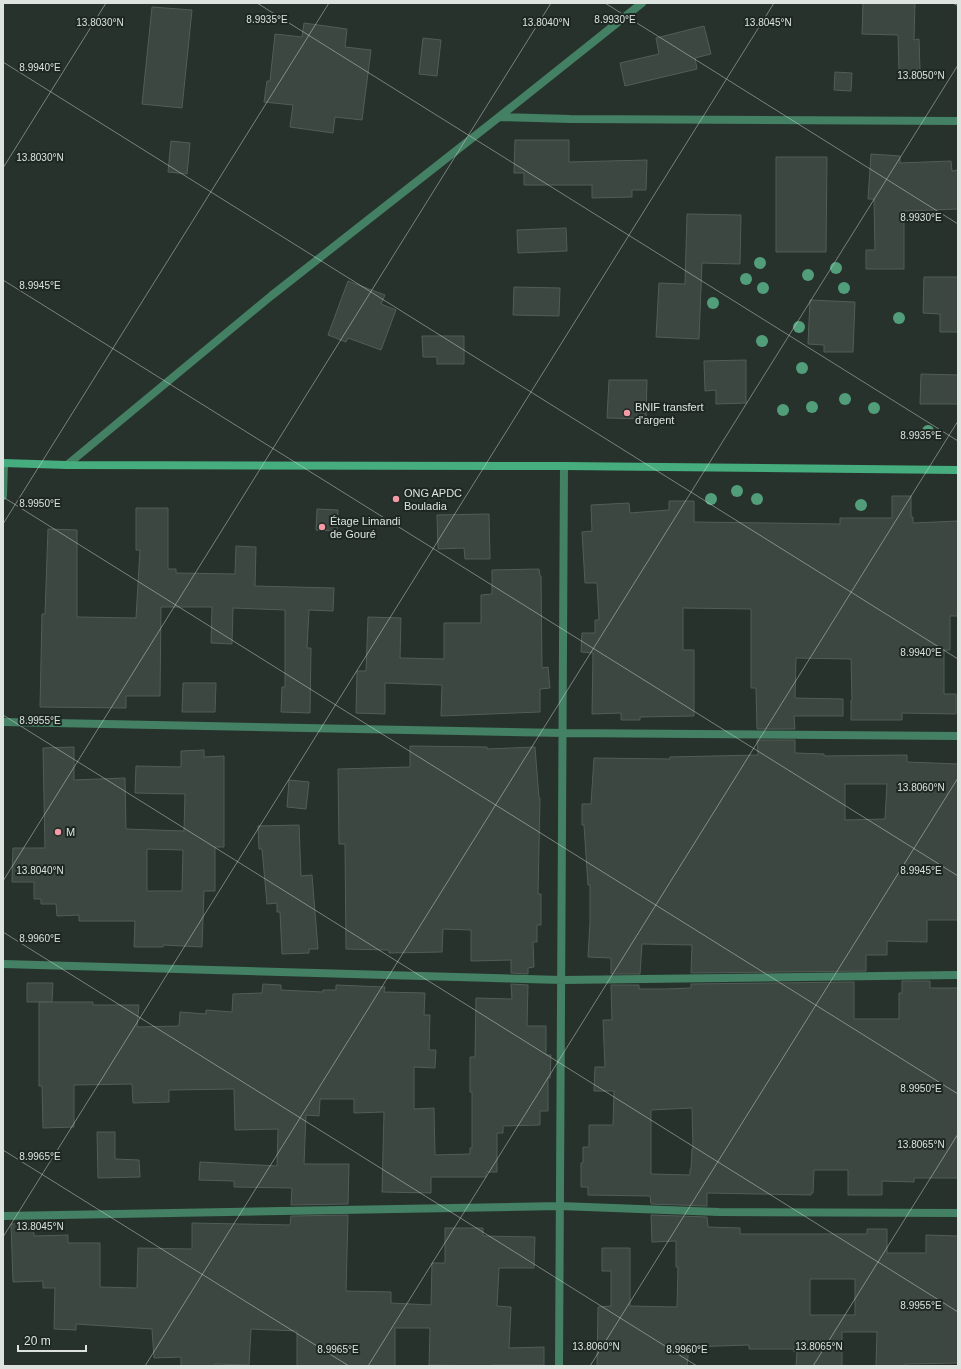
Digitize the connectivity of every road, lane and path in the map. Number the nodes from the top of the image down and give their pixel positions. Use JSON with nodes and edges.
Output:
{"nodes":[{"id":1,"x":642,"y":3,"type":"edge"},
{"id":2,"x":499,"y":117,"type":"junction"},
{"id":3,"x":958,"y":121,"type":"edge"},
{"id":4,"x":3,"y":463,"type":"edge"},
{"id":5,"x":67,"y":465,"type":"junction"},
{"id":6,"x":564,"y":466,"type":"junction"},
{"id":7,"x":958,"y":470,"type":"edge"},
{"id":8,"x":3,"y":496,"type":"edge"},
{"id":9,"x":3,"y":722,"type":"edge"},
{"id":10,"x":563,"y":733,"type":"junction"},
{"id":11,"x":958,"y":736,"type":"edge"},
{"id":12,"x":3,"y":964,"type":"edge"},
{"id":13,"x":958,"y":975,"type":"edge"},
{"id":14,"x":562,"y":980,"type":"junction"},
{"id":15,"x":560,"y":1206,"type":"junction"},
{"id":16,"x":958,"y":1213,"type":"edge"},
{"id":17,"x":3,"y":1216,"type":"edge"},
{"id":18,"x":559,"y":1366,"type":"edge"}],
"edges":[{"from":1,"to":2,"type":"street"},
{"from":2,"to":3,"type":"street"},
{"from":2,"to":5,"type":"street"},
{"from":4,"to":5,"type":"street"},
{"from":4,"to":8,"type":"street"},
{"from":5,"to":6,"type":"street"},
{"from":6,"to":7,"type":"street"},
{"from":6,"to":10,"type":"street"},
{"from":9,"to":10,"type":"street"},
{"from":10,"to":11,"type":"street"},
{"from":10,"to":14,"type":"street"},
{"from":12,"to":14,"type":"street"},
{"from":13,"to":14,"type":"street"},
{"from":14,"to":15,"type":"street"},
{"from":15,"to":16,"type":"street"},
{"from":15,"to":17,"type":"street"},
{"from":15,"to":18,"type":"street"}]}
